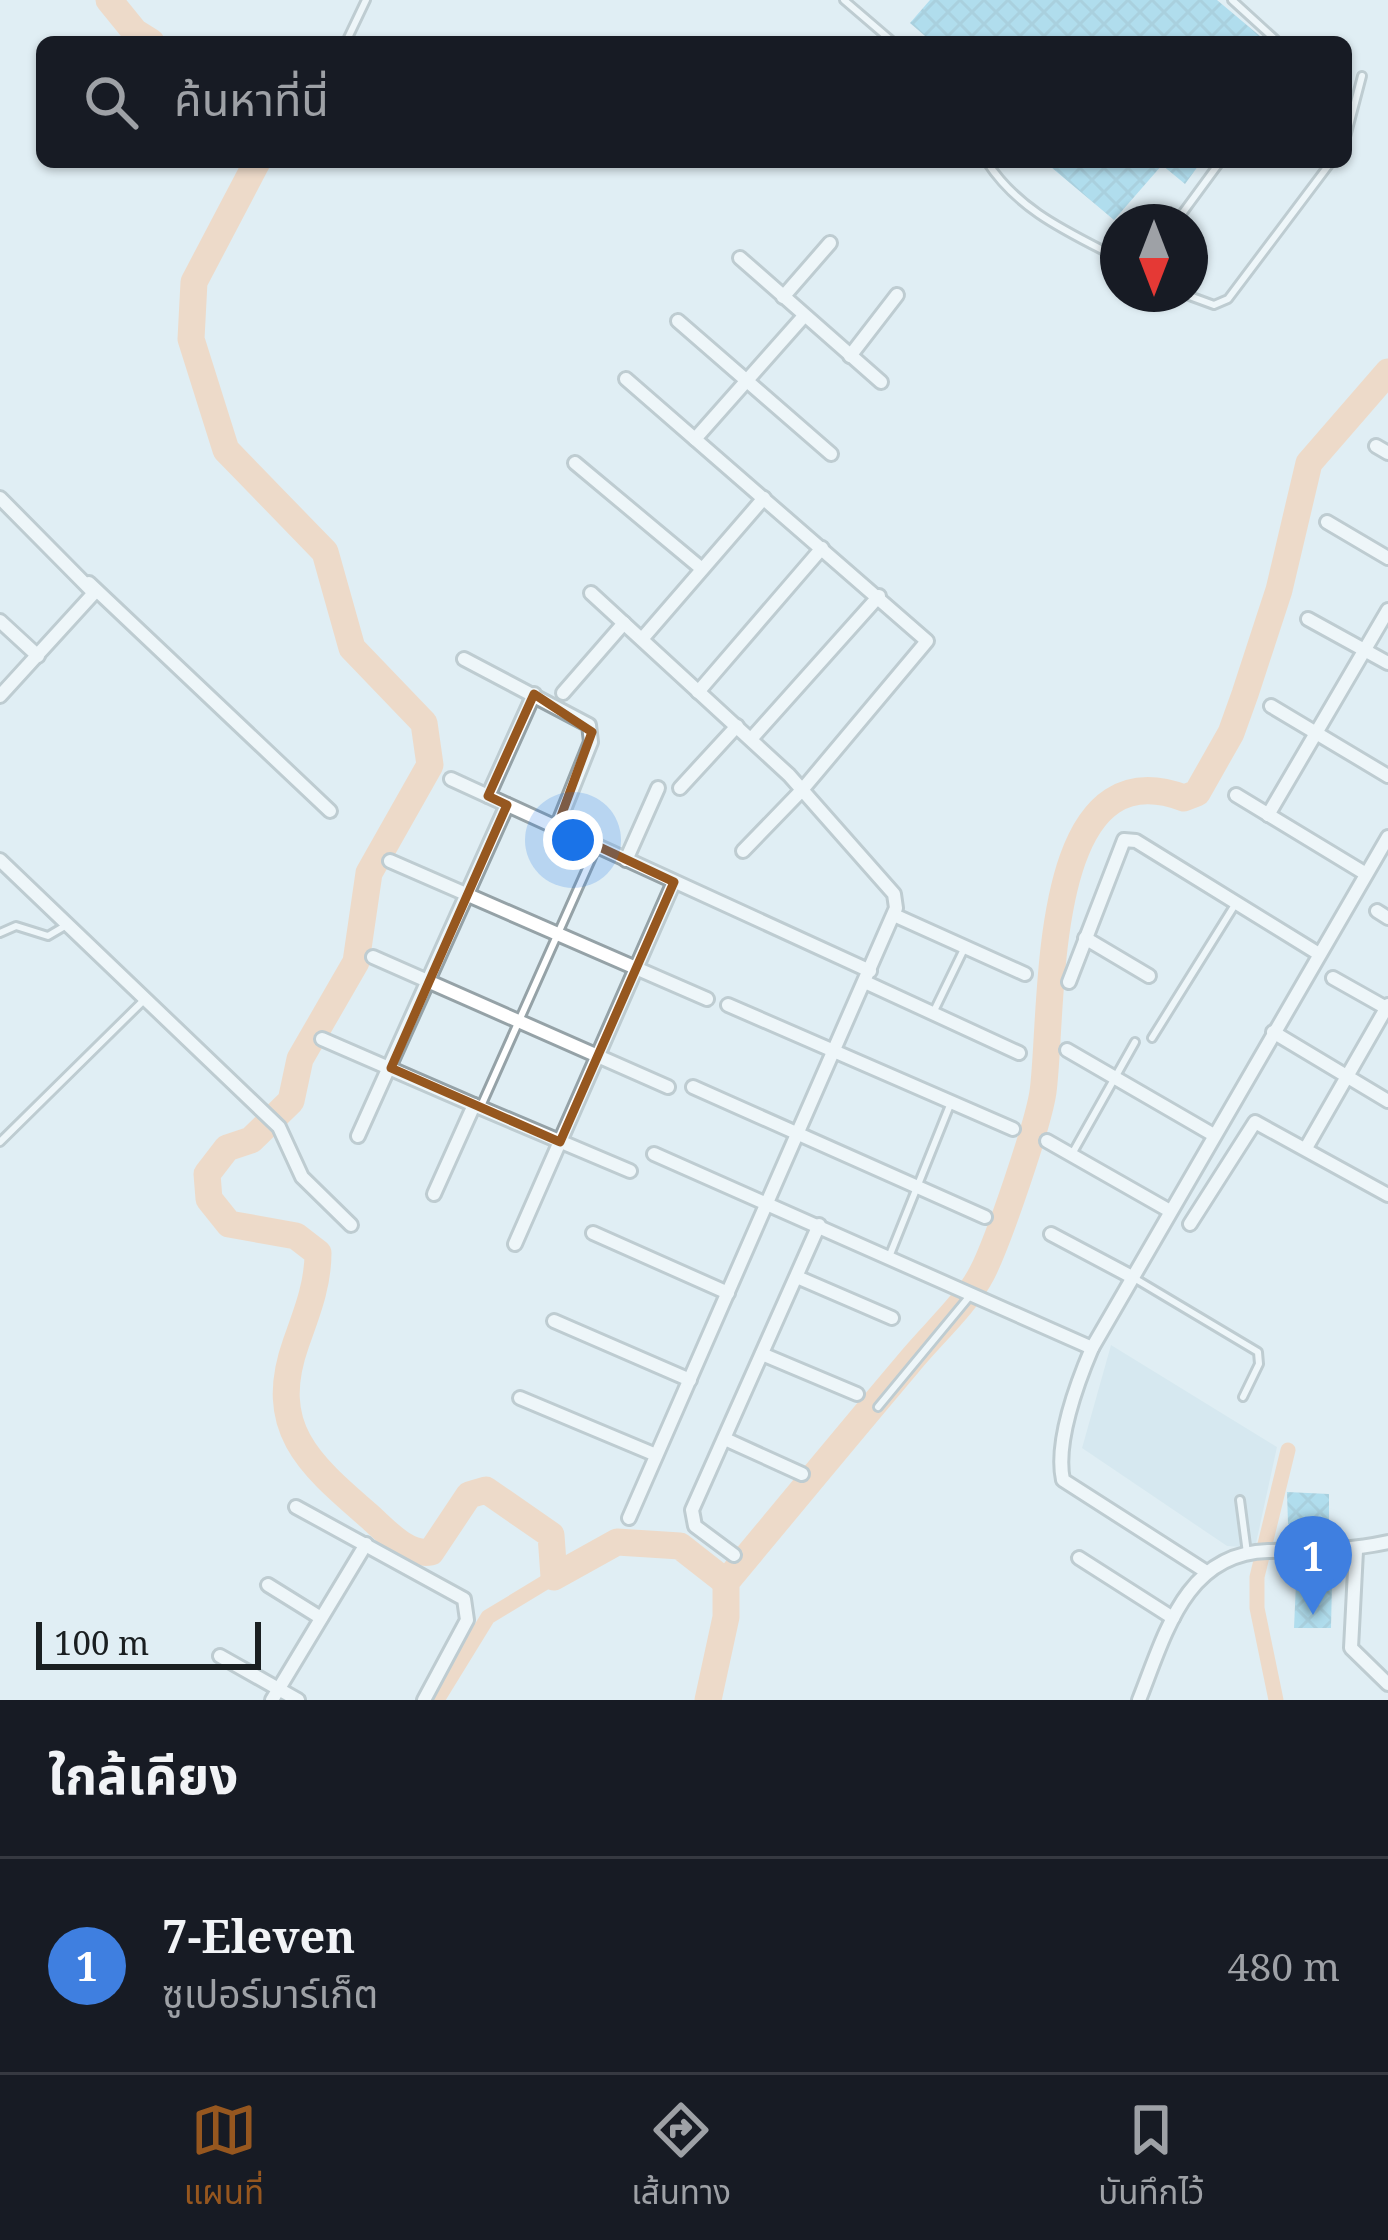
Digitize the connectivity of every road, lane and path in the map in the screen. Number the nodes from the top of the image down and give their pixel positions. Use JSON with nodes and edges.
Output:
{"nodes":[{"id":1,"x":366,"y":0,"type":"edge"},
{"id":2,"x":844,"y":0,"type":"edge"},
{"id":3,"x":1232,"y":0,"type":"edge"},
{"id":4,"x":349,"y":36,"type":"edge"},
{"id":5,"x":885,"y":36,"type":"edge"},
{"id":6,"x":1271,"y":36,"type":"edge"},
{"id":7,"x":1361,"y":76,"type":"dead end"},
{"id":8,"x":1352,"y":113,"type":"edge"},
{"id":9,"x":991,"y":168,"type":"edge"},
{"id":10,"x":1216,"y":168,"type":"edge"},
{"id":11,"x":1326,"y":168,"type":"edge"},
{"id":12,"x":1189,"y":204,"type":"edge"},
{"id":13,"x":830,"y":243,"type":"dead end"},
{"id":14,"x":1100,"y":249,"type":"edge"},
{"id":15,"x":740,"y":258,"type":"dead end"},
{"id":16,"x":897,"y":295,"type":"dead end"},
{"id":17,"x":783,"y":297,"type":"junction"},
{"id":18,"x":1208,"y":302,"type":"edge"},
{"id":19,"x":804,"y":316,"type":"junction"},
{"id":20,"x":678,"y":321,"type":"dead end"},
{"id":21,"x":850,"y":356,"type":"junction"},
{"id":22,"x":626,"y":379,"type":"dead end"},
{"id":23,"x":746,"y":381,"type":"junction"},
{"id":24,"x":881,"y":382,"type":"dead end"},
{"id":25,"x":695,"y":439,"type":"junction"},
{"id":26,"x":831,"y":454,"type":"dead end"},
{"id":27,"x":575,"y":463,"type":"dead end"},
{"id":28,"x":0,"y":498,"type":"edge"},
{"id":29,"x":764,"y":498,"type":"junction"},
{"id":30,"x":1327,"y":522,"type":"dead end"},
{"id":31,"x":822,"y":548,"type":"junction"},
{"id":32,"x":1388,"y":558,"type":"edge"},
{"id":33,"x":702,"y":569,"type":"junction"},
{"id":34,"x":89,"y":583,"type":"junction"},
{"id":35,"x":591,"y":593,"type":"dead end"},
{"id":36,"x":879,"y":596,"type":"junction"},
{"id":37,"x":1388,"y":610,"type":"edge"},
{"id":38,"x":1308,"y":619,"type":"dead end"},
{"id":39,"x":0,"y":621,"type":"edge"},
{"id":40,"x":624,"y":623,"type":"junction"},
{"id":41,"x":642,"y":639,"type":"junction"},
{"id":42,"x":1364,"y":650,"type":"junction"},
{"id":43,"x":38,"y":656,"type":"junction"},
{"id":44,"x":464,"y":659,"type":"dead end"},
{"id":45,"x":1388,"y":663,"type":"edge"},
{"id":46,"x":698,"y":692,"type":"junction"},
{"id":47,"x":563,"y":693,"type":"dead end"},
{"id":48,"x":534,"y":694,"type":"junction"},
{"id":49,"x":0,"y":696,"type":"edge"},
{"id":50,"x":1271,"y":706,"type":"dead end"},
{"id":51,"x":737,"y":726,"type":"junction"},
{"id":52,"x":1319,"y":735,"type":"junction"},
{"id":53,"x":752,"y":738,"type":"junction"},
{"id":54,"x":1388,"y":776,"type":"edge"},
{"id":55,"x":451,"y":779,"type":"dead end"},
{"id":56,"x":658,"y":788,"type":"dead end"},
{"id":57,"x":680,"y":788,"type":"dead end"},
{"id":58,"x":802,"y":790,"type":"junction"},
{"id":59,"x":1236,"y":795,"type":"dead end"},
{"id":60,"x":488,"y":796,"type":"junction"},
{"id":61,"x":507,"y":805,"type":"junction"},
{"id":62,"x":331,"y":811,"type":"dead end"},
{"id":63,"x":1268,"y":815,"type":"junction"},
{"id":64,"x":557,"y":827,"type":"junction"},
{"id":65,"x":1388,"y":837,"type":"edge"},
{"id":66,"x":597,"y":846,"type":"junction"},
{"id":67,"x":743,"y":851,"type":"dead end"},
{"id":68,"x":0,"y":860,"type":"edge"},
{"id":69,"x":626,"y":860,"type":"junction"},
{"id":70,"x":390,"y":861,"type":"dead end"},
{"id":71,"x":1366,"y":874,"type":"junction"},
{"id":72,"x":674,"y":882,"type":"junction"},
{"id":73,"x":468,"y":896,"type":"junction"},
{"id":74,"x":1236,"y":903,"type":"junction"},
{"id":75,"x":895,"y":915,"type":"junction"},
{"id":76,"x":68,"y":924,"type":"junction"},
{"id":77,"x":0,"y":933,"type":"edge"},
{"id":78,"x":556,"y":933,"type":"junction"},
{"id":79,"x":1085,"y":938,"type":"junction"},
{"id":80,"x":965,"y":947,"type":"junction"},
{"id":81,"x":1319,"y":954,"type":"junction"},
{"id":82,"x":373,"y":957,"type":"dead end"},
{"id":83,"x":637,"y":970,"type":"junction"},
{"id":84,"x":1025,"y":974,"type":"dead end"},
{"id":85,"x":868,"y":976,"type":"junction"},
{"id":86,"x":1149,"y":976,"type":"dead end"},
{"id":87,"x":1334,"y":978,"type":"dead end"},
{"id":88,"x":430,"y":980,"type":"junction"},
{"id":89,"x":1069,"y":982,"type":"dead end"},
{"id":90,"x":145,"y":998,"type":"junction"},
{"id":91,"x":707,"y":999,"type":"dead end"},
{"id":92,"x":728,"y":1004,"type":"dead end"},
{"id":93,"x":1387,"y":1008,"type":"edge"},
{"id":94,"x":933,"y":1013,"type":"junction"},
{"id":95,"x":517,"y":1020,"type":"junction"},
{"id":96,"x":1273,"y":1031,"type":"junction"},
{"id":97,"x":1152,"y":1038,"type":"dead end"},
{"id":98,"x":322,"y":1039,"type":"dead end"},
{"id":99,"x":1136,"y":1042,"type":"dead end"},
{"id":100,"x":1067,"y":1050,"type":"dead end"},
{"id":101,"x":836,"y":1053,"type":"junction"},
{"id":102,"x":1019,"y":1053,"type":"dead end"},
{"id":103,"x":598,"y":1055,"type":"junction"},
{"id":104,"x":391,"y":1068,"type":"junction"},
{"id":105,"x":1346,"y":1075,"type":"junction"},
{"id":106,"x":1118,"y":1079,"type":"junction"},
{"id":107,"x":668,"y":1087,"type":"dead end"},
{"id":108,"x":693,"y":1087,"type":"dead end"},
{"id":109,"x":1388,"y":1100,"type":"edge"},
{"id":110,"x":951,"y":1102,"type":"junction"},
{"id":111,"x":477,"y":1106,"type":"junction"},
{"id":112,"x":1013,"y":1129,"type":"dead end"},
{"id":113,"x":1212,"y":1134,"type":"junction"},
{"id":114,"x":797,"y":1135,"type":"junction"},
{"id":115,"x":358,"y":1136,"type":"dead end"},
{"id":116,"x":1047,"y":1141,"type":"dead end"},
{"id":117,"x":0,"y":1142,"type":"edge"},
{"id":118,"x":560,"y":1142,"type":"junction"},
{"id":119,"x":1306,"y":1148,"type":"junction"},
{"id":120,"x":654,"y":1154,"type":"dead end"},
{"id":121,"x":1072,"y":1154,"type":"junction"},
{"id":122,"x":630,"y":1171,"type":"dead end"},
{"id":123,"x":918,"y":1186,"type":"junction"},
{"id":124,"x":434,"y":1194,"type":"dead end"},
{"id":125,"x":1388,"y":1196,"type":"edge"},
{"id":126,"x":768,"y":1202,"type":"junction"},
{"id":127,"x":1170,"y":1211,"type":"junction"},
{"id":128,"x":985,"y":1217,"type":"dead end"},
{"id":129,"x":1190,"y":1223,"type":"dead end"},
{"id":130,"x":351,"y":1225,"type":"dead end"},
{"id":131,"x":819,"y":1225,"type":"junction"},
{"id":132,"x":593,"y":1233,"type":"dead end"},
{"id":133,"x":1051,"y":1234,"type":"dead end"},
{"id":134,"x":515,"y":1244,"type":"dead end"},
{"id":135,"x":889,"y":1257,"type":"junction"},
{"id":136,"x":797,"y":1277,"type":"junction"},
{"id":137,"x":1132,"y":1277,"type":"junction"},
{"id":138,"x":728,"y":1293,"type":"junction"},
{"id":139,"x":971,"y":1294,"type":"junction"},
{"id":140,"x":892,"y":1318,"type":"dead end"},
{"id":141,"x":554,"y":1322,"type":"dead end"},
{"id":142,"x":1091,"y":1348,"type":"junction"},
{"id":143,"x":762,"y":1354,"type":"junction"},
{"id":144,"x":690,"y":1380,"type":"junction"},
{"id":145,"x":857,"y":1394,"type":"dead end"},
{"id":146,"x":1243,"y":1397,"type":"dead end"},
{"id":147,"x":520,"y":1398,"type":"dead end"},
{"id":148,"x":878,"y":1407,"type":"dead end"},
{"id":149,"x":725,"y":1439,"type":"junction"},
{"id":150,"x":656,"y":1455,"type":"junction"},
{"id":151,"x":802,"y":1474,"type":"dead end"},
{"id":152,"x":1240,"y":1500,"type":"dead end"},
{"id":153,"x":296,"y":1507,"type":"dead end"},
{"id":154,"x":628,"y":1518,"type":"dead end"},
{"id":155,"x":1388,"y":1542,"type":"edge"},
{"id":156,"x":366,"y":1544,"type":"junction"},
{"id":157,"x":1356,"y":1551,"type":"junction"},
{"id":158,"x":1247,"y":1553,"type":"junction"},
{"id":159,"x":734,"y":1555,"type":"dead end"},
{"id":160,"x":1079,"y":1558,"type":"dead end"},
{"id":161,"x":1205,"y":1570,"type":"junction"},
{"id":162,"x":268,"y":1585,"type":"dead end"},
{"id":163,"x":321,"y":1618,"type":"junction"},
{"id":164,"x":1173,"y":1618,"type":"junction"},
{"id":165,"x":220,"y":1656,"type":"dead end"},
{"id":166,"x":1388,"y":1684,"type":"edge"},
{"id":167,"x":275,"y":1694,"type":"edge"},
{"id":168,"x":298,"y":1700,"type":"edge"},
{"id":169,"x":424,"y":1700,"type":"edge"},
{"id":170,"x":1139,"y":1700,"type":"edge"}],
"edges":[{"from":1,"to":4,"type":"lane"},
{"from":2,"to":5,"type":"lane"},
{"from":3,"to":6,"type":"lane"},
{"from":7,"to":8,"type":"lane"},
{"from":9,"to":14,"type":"lane"},
{"from":10,"to":12,"type":"lane"},
{"from":11,"to":18,"type":"lane"},
{"from":13,"to":17,"type":"street"},
{"from":15,"to":17,"type":"street"},
{"from":16,"to":21,"type":"street"},
{"from":17,"to":19,"type":"street"},
{"from":19,"to":21,"type":"street"},
{"from":19,"to":23,"type":"street"},
{"from":20,"to":23,"type":"street"},
{"from":21,"to":24,"type":"street"},
{"from":22,"to":25,"type":"street"},
{"from":23,"to":25,"type":"street"},
{"from":23,"to":26,"type":"street"},
{"from":25,"to":29,"type":"street"},
{"from":27,"to":33,"type":"street"},
{"from":28,"to":34,"type":"street"},
{"from":29,"to":31,"type":"street"},
{"from":29,"to":33,"type":"street"},
{"from":30,"to":32,"type":"street"},
{"from":31,"to":36,"type":"street"},
{"from":31,"to":46,"type":"street"},
{"from":33,"to":41,"type":"street"},
{"from":34,"to":43,"type":"street"},
{"from":34,"to":62,"type":"street"},
{"from":35,"to":40,"type":"street"},
{"from":36,"to":53,"type":"street"},
{"from":36,"to":58,"type":"street"},
{"from":37,"to":42,"type":"street"},
{"from":38,"to":42,"type":"street"},
{"from":39,"to":43,"type":"street"},
{"from":40,"to":41,"type":"street"},
{"from":40,"to":47,"type":"street"},
{"from":41,"to":46,"type":"street"},
{"from":42,"to":45,"type":"street"},
{"from":42,"to":52,"type":"street"},
{"from":43,"to":49,"type":"street"},
{"from":44,"to":48,"type":"street"},
{"from":46,"to":51,"type":"street"},
{"from":48,"to":60,"type":"street"},
{"from":48,"to":64,"type":"street"},
{"from":50,"to":52,"type":"street"},
{"from":51,"to":53,"type":"street"},
{"from":51,"to":57,"type":"street"},
{"from":52,"to":54,"type":"street"},
{"from":52,"to":63,"type":"street"},
{"from":53,"to":58,"type":"street"},
{"from":55,"to":60,"type":"street"},
{"from":56,"to":69,"type":"street"},
{"from":58,"to":67,"type":"street"},
{"from":58,"to":75,"type":"street"},
{"from":59,"to":63,"type":"street"},
{"from":60,"to":61,"type":"street"},
{"from":61,"to":64,"type":"street"},
{"from":61,"to":73,"type":"street"},
{"from":63,"to":71,"type":"street"},
{"from":64,"to":66,"type":"street"},
{"from":65,"to":71,"type":"street"},
{"from":66,"to":69,"type":"street"},
{"from":66,"to":78,"type":"lane"},
{"from":68,"to":76,"type":"street"},
{"from":69,"to":72,"type":"street"},
{"from":70,"to":73,"type":"street"},
{"from":71,"to":81,"type":"street"},
{"from":72,"to":83,"type":"street"},
{"from":72,"to":85,"type":"street"},
{"from":73,"to":78,"type":"street"},
{"from":73,"to":88,"type":"street"},
{"from":74,"to":79,"type":"street"},
{"from":74,"to":81,"type":"street"},
{"from":74,"to":97,"type":"lane"},
{"from":75,"to":80,"type":"street"},
{"from":75,"to":85,"type":"street"},
{"from":76,"to":77,"type":"lane"},
{"from":76,"to":90,"type":"street"},
{"from":78,"to":83,"type":"street"},
{"from":78,"to":95,"type":"lane"},
{"from":79,"to":86,"type":"street"},
{"from":79,"to":89,"type":"street"},
{"from":80,"to":84,"type":"street"},
{"from":80,"to":94,"type":"lane"},
{"from":81,"to":96,"type":"street"},
{"from":82,"to":88,"type":"street"},
{"from":83,"to":91,"type":"street"},
{"from":83,"to":103,"type":"street"},
{"from":85,"to":94,"type":"street"},
{"from":85,"to":101,"type":"street"},
{"from":87,"to":93,"type":"street"},
{"from":88,"to":95,"type":"street"},
{"from":88,"to":104,"type":"street"},
{"from":90,"to":117,"type":"lane"},
{"from":90,"to":130,"type":"street"},
{"from":92,"to":101,"type":"street"},
{"from":93,"to":105,"type":"street"},
{"from":94,"to":102,"type":"street"},
{"from":95,"to":103,"type":"street"},
{"from":95,"to":111,"type":"lane"},
{"from":96,"to":105,"type":"street"},
{"from":96,"to":113,"type":"street"},
{"from":98,"to":104,"type":"street"},
{"from":99,"to":106,"type":"lane"},
{"from":100,"to":106,"type":"street"},
{"from":101,"to":110,"type":"street"},
{"from":101,"to":114,"type":"street"},
{"from":103,"to":107,"type":"street"},
{"from":103,"to":118,"type":"street"},
{"from":104,"to":111,"type":"street"},
{"from":104,"to":115,"type":"street"},
{"from":105,"to":109,"type":"street"},
{"from":105,"to":119,"type":"street"},
{"from":106,"to":113,"type":"street"},
{"from":106,"to":121,"type":"lane"},
{"from":108,"to":114,"type":"street"},
{"from":110,"to":112,"type":"street"},
{"from":110,"to":123,"type":"lane"},
{"from":111,"to":118,"type":"street"},
{"from":111,"to":124,"type":"street"},
{"from":113,"to":127,"type":"street"},
{"from":114,"to":123,"type":"street"},
{"from":114,"to":126,"type":"street"},
{"from":116,"to":121,"type":"street"},
{"from":118,"to":122,"type":"street"},
{"from":118,"to":134,"type":"street"},
{"from":119,"to":125,"type":"street"},
{"from":119,"to":129,"type":"street"},
{"from":120,"to":126,"type":"street"},
{"from":121,"to":127,"type":"street"},
{"from":123,"to":128,"type":"street"},
{"from":123,"to":135,"type":"lane"},
{"from":126,"to":131,"type":"street"},
{"from":126,"to":138,"type":"street"},
{"from":127,"to":137,"type":"street"},
{"from":131,"to":135,"type":"street"},
{"from":131,"to":136,"type":"street"},
{"from":132,"to":138,"type":"street"},
{"from":133,"to":137,"type":"street"},
{"from":135,"to":139,"type":"street"},
{"from":136,"to":140,"type":"street"},
{"from":136,"to":143,"type":"street"},
{"from":137,"to":142,"type":"street"},
{"from":137,"to":146,"type":"lane"},
{"from":138,"to":144,"type":"street"},
{"from":139,"to":142,"type":"street"},
{"from":139,"to":148,"type":"lane"},
{"from":141,"to":144,"type":"street"},
{"from":142,"to":161,"type":"street"},
{"from":143,"to":145,"type":"street"},
{"from":143,"to":149,"type":"street"},
{"from":144,"to":150,"type":"street"},
{"from":147,"to":150,"type":"street"},
{"from":149,"to":151,"type":"street"},
{"from":149,"to":159,"type":"street"},
{"from":150,"to":154,"type":"street"},
{"from":152,"to":158,"type":"lane"},
{"from":153,"to":156,"type":"street"},
{"from":155,"to":157,"type":"street"},
{"from":156,"to":163,"type":"street"},
{"from":156,"to":169,"type":"street"},
{"from":157,"to":158,"type":"street"},
{"from":157,"to":166,"type":"street"},
{"from":158,"to":161,"type":"street"},
{"from":160,"to":164,"type":"street"},
{"from":161,"to":164,"type":"street"},
{"from":162,"to":163,"type":"street"},
{"from":163,"to":167,"type":"street"},
{"from":164,"to":170,"type":"street"},
{"from":165,"to":167,"type":"street"},
{"from":167,"to":168,"type":"street"}]}
